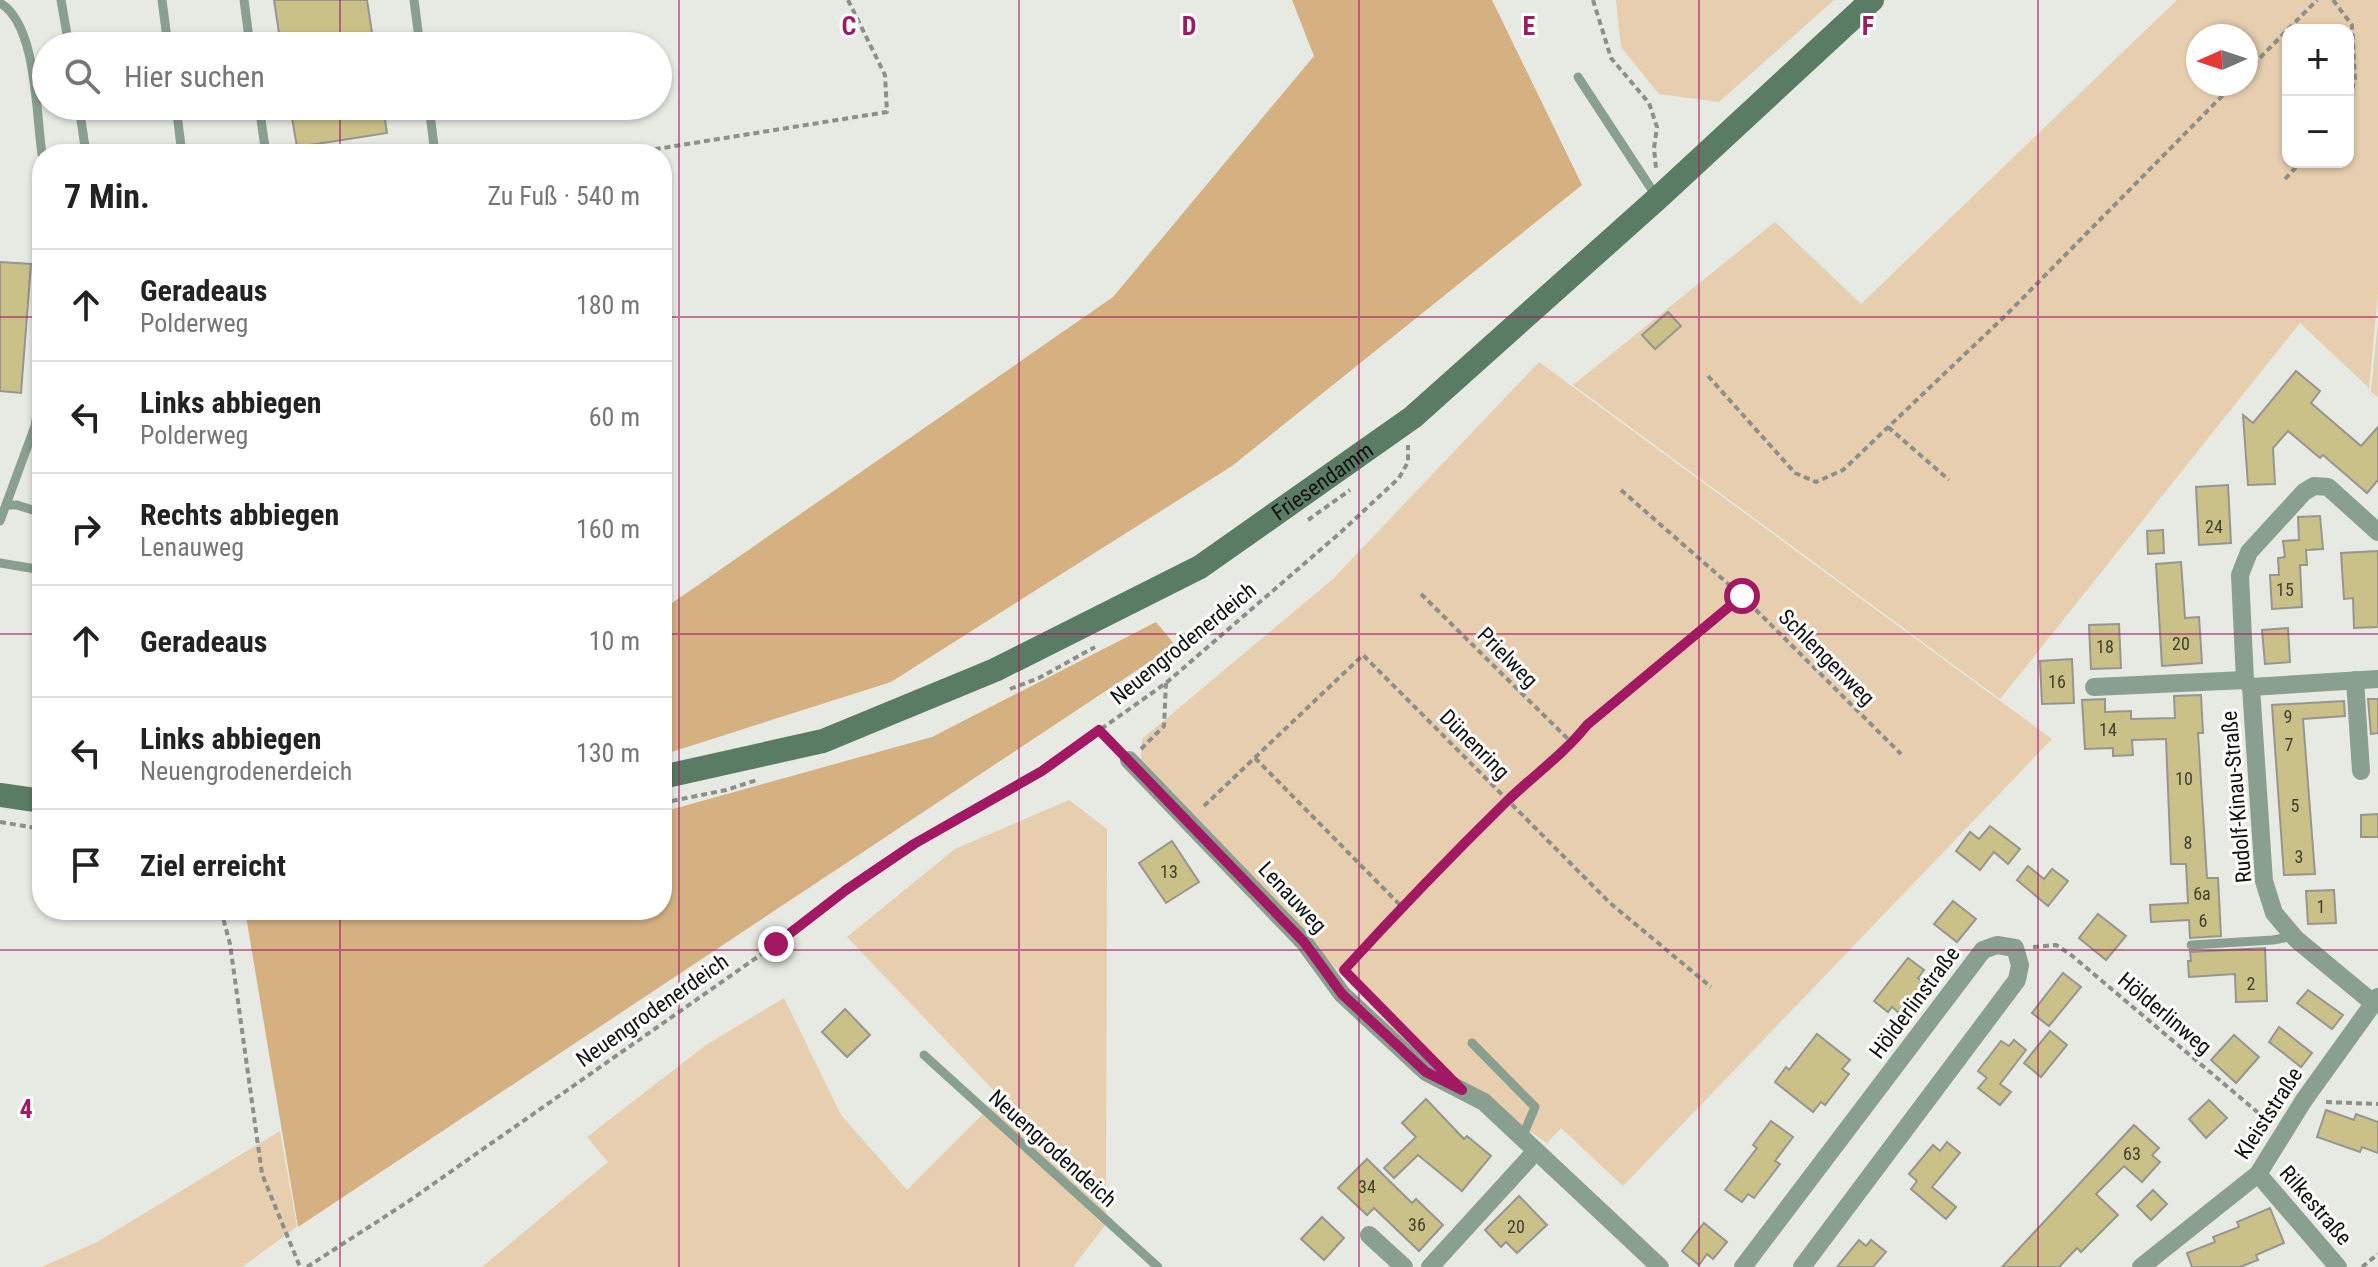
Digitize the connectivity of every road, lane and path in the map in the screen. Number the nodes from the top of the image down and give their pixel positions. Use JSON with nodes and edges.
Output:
{"nodes":[{"id":1,"x":61,"y":0,"type":"edge"},
{"id":2,"x":162,"y":0,"type":"edge"},
{"id":3,"x":244,"y":0,"type":"edge"},
{"id":4,"x":414,"y":0,"type":"edge"},
{"id":5,"x":848,"y":0,"type":"edge"},
{"id":6,"x":1593,"y":0,"type":"edge"},
{"id":7,"x":1872,"y":0,"type":"edge"},
{"id":8,"x":2317,"y":0,"type":"edge"},
{"id":9,"x":2333,"y":0,"type":"edge"},
{"id":10,"x":0,"y":3,"type":"edge"},
{"id":11,"x":67,"y":32,"type":"edge"},
{"id":12,"x":166,"y":32,"type":"edge"},
{"id":13,"x":248,"y":32,"type":"edge"},
{"id":14,"x":418,"y":32,"type":"edge"},
{"id":15,"x":2258,"y":60,"type":"edge"},
{"id":16,"x":1578,"y":77,"type":"dead end"},
{"id":17,"x":32,"y":84,"type":"edge"},
{"id":18,"x":2222,"y":96,"type":"edge"},
{"id":19,"x":2350,"y":96,"type":"edge"},
{"id":20,"x":37,"y":120,"type":"edge"},
{"id":21,"x":81,"y":120,"type":"edge"},
{"id":22,"x":178,"y":120,"type":"edge"},
{"id":23,"x":261,"y":120,"type":"edge"},
{"id":24,"x":431,"y":120,"type":"edge"},
{"id":25,"x":41,"y":144,"type":"edge"},
{"id":26,"x":85,"y":144,"type":"edge"},
{"id":27,"x":181,"y":144,"type":"edge"},
{"id":28,"x":265,"y":144,"type":"edge"},
{"id":29,"x":434,"y":144,"type":"edge"},
{"id":30,"x":672,"y":146,"type":"edge"},
{"id":31,"x":2295,"y":168,"type":"edge"},
{"id":32,"x":2285,"y":179,"type":"dead end"},
{"id":33,"x":1658,"y":198,"type":"junction"},
{"id":34,"x":1708,"y":376,"type":"dead end"},
{"id":35,"x":1888,"y":427,"type":"junction"},
{"id":36,"x":32,"y":435,"type":"edge"},
{"id":37,"x":1408,"y":442,"type":"dead end"},
{"id":38,"x":1949,"y":480,"type":"dead end"},
{"id":39,"x":1621,"y":490,"type":"dead end"},
{"id":40,"x":8,"y":505,"type":"junction"},
{"id":41,"x":32,"y":510,"type":"edge"},
{"id":42,"x":0,"y":521,"type":"edge"},
{"id":43,"x":2378,"y":532,"type":"edge"},
{"id":44,"x":0,"y":563,"type":"edge"},
{"id":45,"x":32,"y":568,"type":"edge"},
{"id":46,"x":1421,"y":594,"type":"dead end"},
{"id":47,"x":1742,"y":596,"type":"junction"},
{"id":48,"x":2378,"y":679,"type":"edge"},
{"id":49,"x":2355,"y":680,"type":"junction"},
{"id":50,"x":1166,"y":683,"type":"junction"},
{"id":51,"x":2248,"y":683,"type":"junction"},
{"id":52,"x":2094,"y":687,"type":"dead end"},
{"id":53,"x":1099,"y":730,"type":"junction"},
{"id":54,"x":1572,"y":743,"type":"junction"},
{"id":55,"x":1901,"y":754,"type":"dead end"},
{"id":56,"x":1255,"y":758,"type":"junction"},
{"id":57,"x":1129,"y":760,"type":"junction"},
{"id":58,"x":2361,"y":771,"type":"dead end"},
{"id":59,"x":672,"y":775,"type":"edge"},
{"id":60,"x":0,"y":795,"type":"edge"},
{"id":61,"x":32,"y":800,"type":"edge"},
{"id":62,"x":1508,"y":800,"type":"junction"},
{"id":63,"x":1204,"y":806,"type":"dead end"},
{"id":64,"x":0,"y":822,"type":"edge"},
{"id":65,"x":32,"y":827,"type":"edge"},
{"id":66,"x":1402,"y":907,"type":"junction"},
{"id":67,"x":224,"y":920,"type":"edge"},
{"id":68,"x":2294,"y":936,"type":"junction"},
{"id":69,"x":2191,"y":945,"type":"dead end"},
{"id":70,"x":2015,"y":948,"type":"junction"},
{"id":71,"x":1344,"y":970,"type":"dead end"},
{"id":72,"x":1711,"y":987,"type":"dead end"},
{"id":73,"x":2375,"y":999,"type":"edge"},
{"id":74,"x":1472,"y":1043,"type":"dead end"},
{"id":75,"x":924,"y":1055,"type":"dead end"},
{"id":76,"x":2304,"y":1100,"type":"junction"},
{"id":77,"x":2378,"y":1104,"type":"edge"},
{"id":78,"x":2281,"y":1134,"type":"junction"},
{"id":79,"x":1522,"y":1138,"type":"junction"},
{"id":80,"x":1536,"y":1151,"type":"junction"},
{"id":81,"x":2258,"y":1174,"type":"junction"},
{"id":82,"x":1369,"y":1235,"type":"dead end"},
{"id":83,"x":2378,"y":1254,"type":"edge"},
{"id":84,"x":300,"y":1267,"type":"edge"},
{"id":85,"x":307,"y":1267,"type":"edge"},
{"id":86,"x":1158,"y":1267,"type":"edge"},
{"id":87,"x":1404,"y":1267,"type":"edge"},
{"id":88,"x":1430,"y":1267,"type":"edge"},
{"id":89,"x":1660,"y":1267,"type":"edge"},
{"id":90,"x":1743,"y":1267,"type":"edge"},
{"id":91,"x":1802,"y":1267,"type":"edge"},
{"id":92,"x":2141,"y":1267,"type":"edge"},
{"id":93,"x":2338,"y":1267,"type":"edge"},
{"id":94,"x":2362,"y":1267,"type":"edge"}],
"edges":[{"from":1,"to":11,"type":"lane"},
{"from":2,"to":12,"type":"lane"},
{"from":3,"to":13,"type":"lane"},
{"from":4,"to":14,"type":"lane"},
{"from":5,"to":30,"type":"path"},
{"from":6,"to":33,"type":"path"},
{"from":7,"to":33,"type":"main road","name":"Friesendamm"},
{"from":8,"to":15,"type":"path"},
{"from":9,"to":19,"type":"path"},
{"from":10,"to":17,"type":"lane"},
{"from":16,"to":33,"type":"lane"},
{"from":18,"to":35,"type":"path"},
{"from":20,"to":25,"type":"lane"},
{"from":21,"to":26,"type":"lane"},
{"from":22,"to":27,"type":"lane"},
{"from":23,"to":28,"type":"lane"},
{"from":24,"to":29,"type":"lane"},
{"from":31,"to":32,"type":"path"},
{"from":33,"to":59,"type":"main road","name":"Friesendamm"},
{"from":34,"to":35,"type":"path"},
{"from":35,"to":38,"type":"path"},
{"from":36,"to":40,"type":"lane"},
{"from":37,"to":50,"type":"path","name":"Neuengrodenerdeich"},
{"from":39,"to":47,"type":"path","name":"Schlengenweg"},
{"from":40,"to":41,"type":"lane"},
{"from":40,"to":42,"type":"lane"},
{"from":43,"to":51,"type":"street","name":"Rudolf-Kinau-Straße"},
{"from":44,"to":45,"type":"lane"},
{"from":46,"to":54,"type":"path","name":"Prielweg"},
{"from":47,"to":54,"type":"path"},
{"from":47,"to":55,"type":"path","name":"Schlengenweg"},
{"from":48,"to":49,"type":"street","name":"Rudolf-Kinau-Straße"},
{"from":49,"to":51,"type":"street","name":"Rudolf-Kinau-Straße"},
{"from":49,"to":58,"type":"street"},
{"from":50,"to":53,"type":"path","name":"Neuengrodenerdeich"},
{"from":50,"to":57,"type":"path"},
{"from":51,"to":52,"type":"street","name":"Rudolf-Kinau-Straße"},
{"from":51,"to":68,"type":"street","name":"Rudolf-Kinau-Straße"},
{"from":53,"to":57,"type":"path"},
{"from":53,"to":85,"type":"path","name":"Neuengrodenerdeich"},
{"from":54,"to":62,"type":"path"},
{"from":56,"to":62,"type":"path","name":"Dünenring"},
{"from":56,"to":63,"type":"path","name":"Dünenring"},
{"from":56,"to":66,"type":"path"},
{"from":57,"to":79,"type":"street","name":"Lenauweg"},
{"from":60,"to":61,"type":"main road"},
{"from":62,"to":66,"type":"path"},
{"from":62,"to":72,"type":"path","name":"Dünenring"},
{"from":64,"to":65,"type":"path"},
{"from":66,"to":71,"type":"path"},
{"from":67,"to":84,"type":"path"},
{"from":68,"to":69,"type":"lane"},
{"from":68,"to":73,"type":"street","name":"Rudolf-Kinau-Straße"},
{"from":70,"to":78,"type":"path","name":"Hölderlinweg"},
{"from":70,"to":90,"type":"street","name":"Hölderlinstraße"},
{"from":70,"to":91,"type":"street"},
{"from":73,"to":76,"type":"street","name":"Kleiststraße"},
{"from":74,"to":79,"type":"lane"},
{"from":75,"to":86,"type":"lane","name":"Neuengrodendeich"},
{"from":76,"to":77,"type":"path"},
{"from":76,"to":78,"type":"street","name":"Kleiststraße"},
{"from":78,"to":81,"type":"street","name":"Kleiststraße"},
{"from":79,"to":80,"type":"street","name":"Lenauweg"},
{"from":80,"to":88,"type":"street"},
{"from":80,"to":89,"type":"street","name":"Lenauweg"},
{"from":81,"to":92,"type":"street","name":"Kleiststraße"},
{"from":81,"to":93,"type":"street","name":"Rilkestraße"},
{"from":82,"to":87,"type":"street"},
{"from":83,"to":94,"type":"path"}]}
